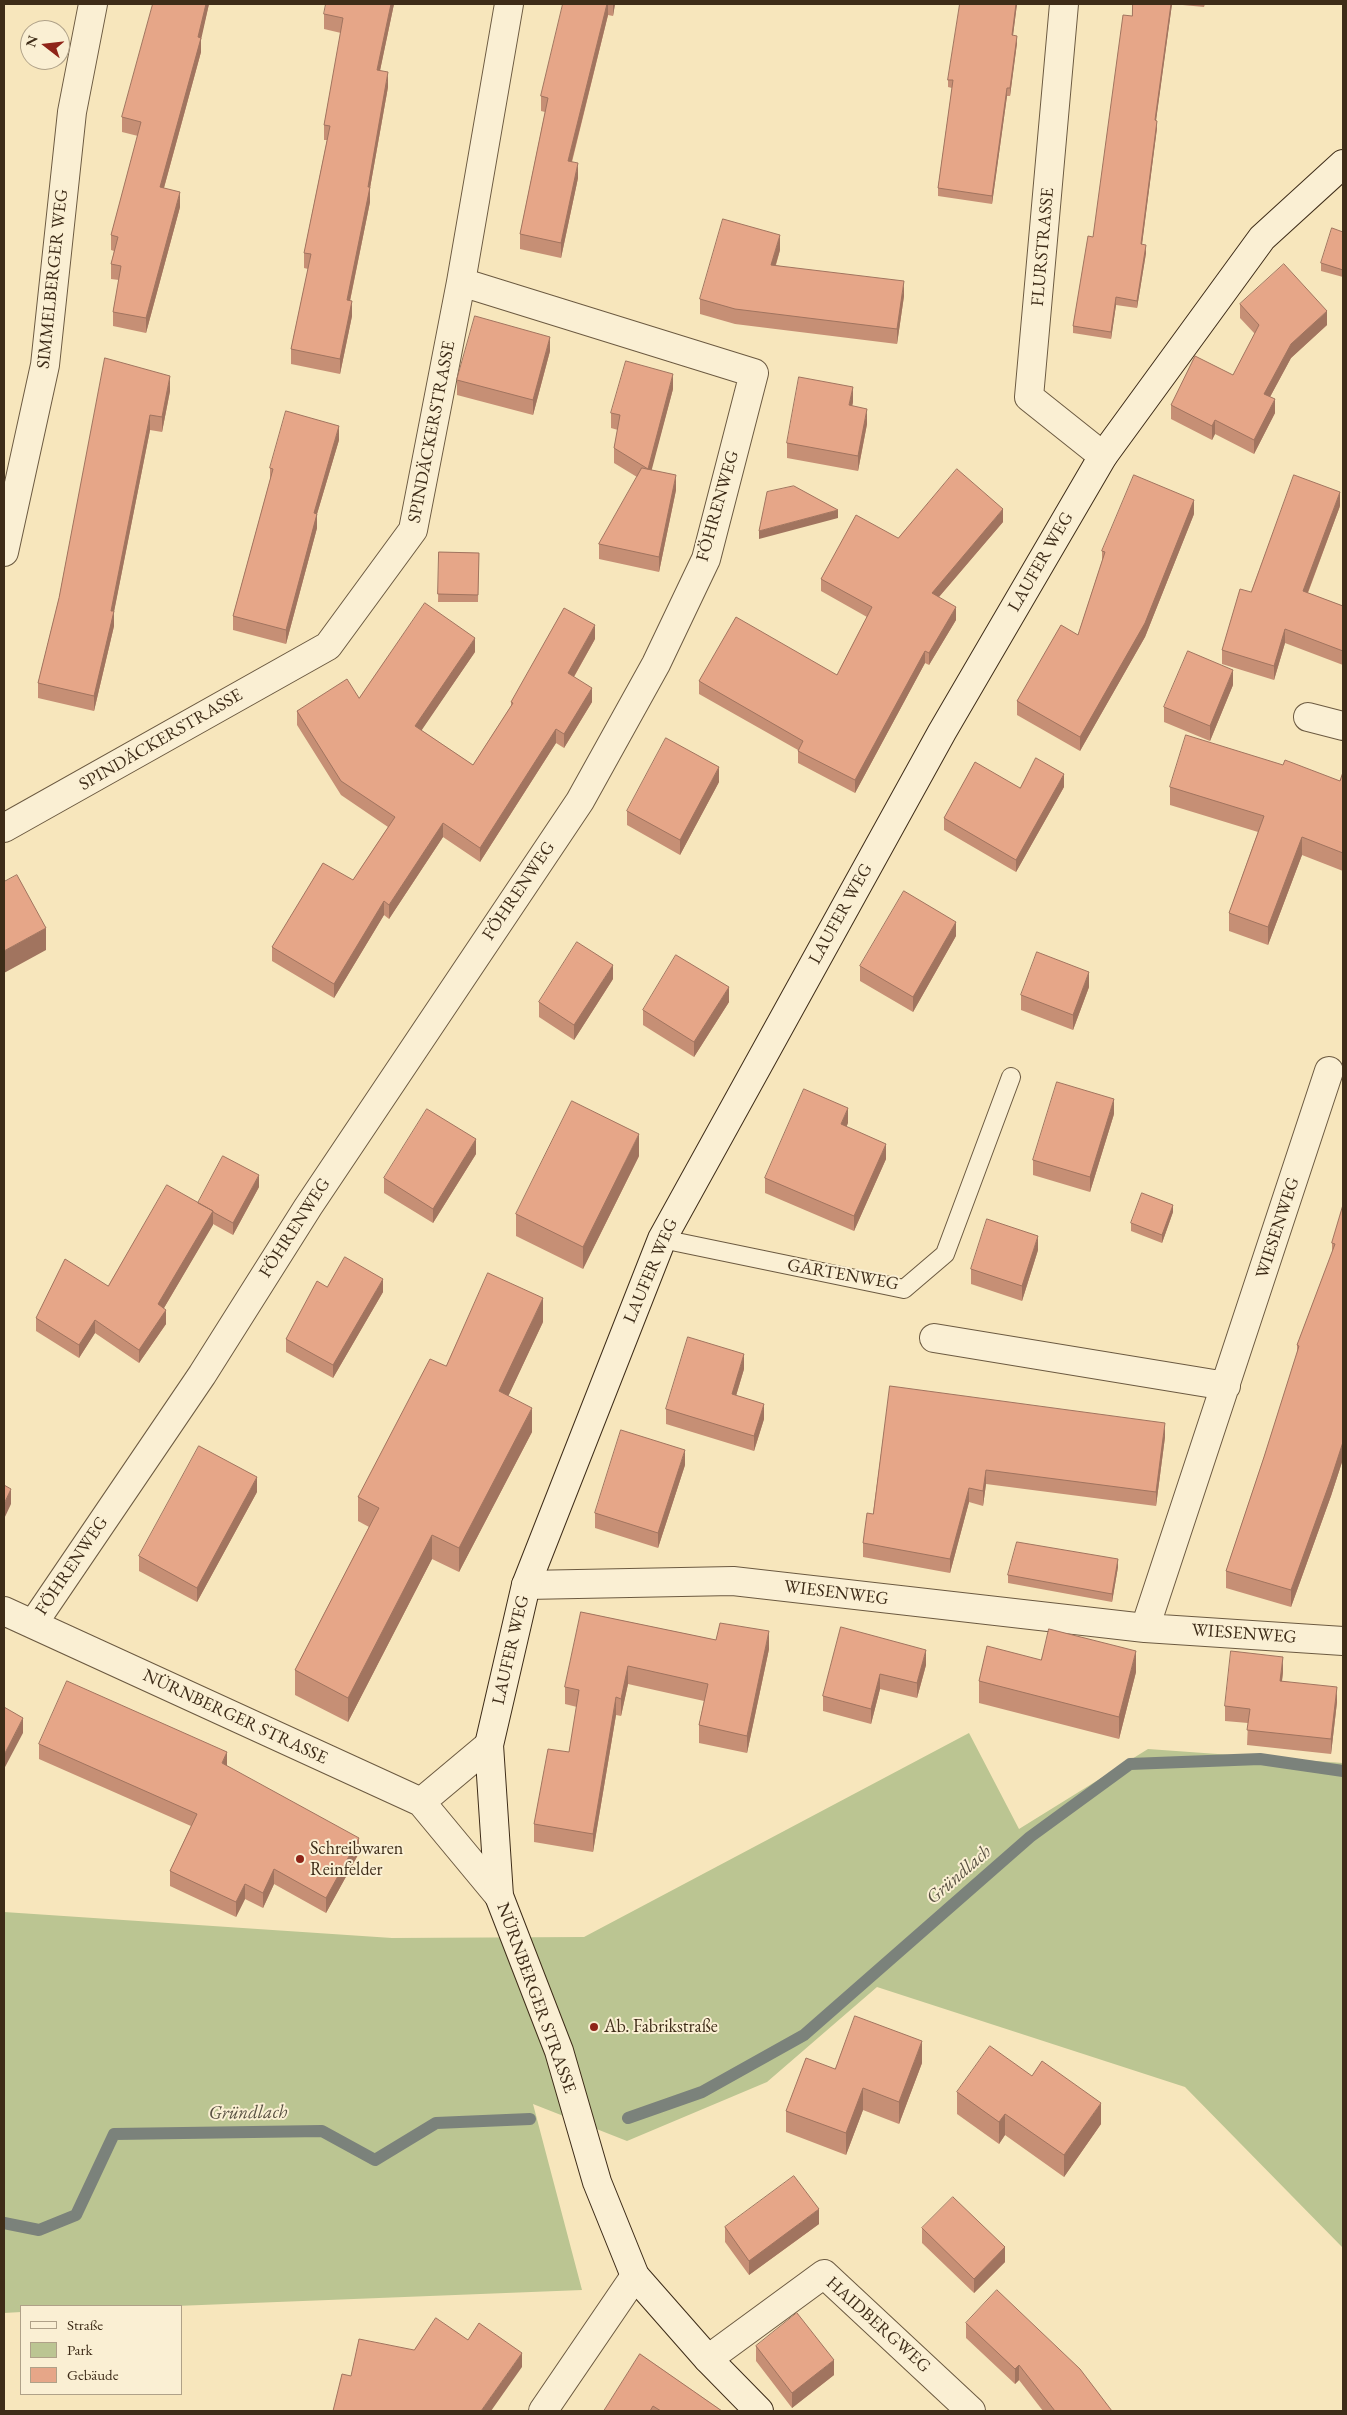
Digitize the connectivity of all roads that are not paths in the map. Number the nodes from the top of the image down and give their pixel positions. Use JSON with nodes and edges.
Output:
{"nodes":[{"id":1,"x":93,"y":4,"type":"edge"},
{"id":2,"x":509,"y":4,"type":"edge"},
{"id":3,"x":1064,"y":4,"type":"edge"},
{"id":4,"x":1343,"y":164,"type":"edge"},
{"id":5,"x":461,"y":282,"type":"junction"},
{"id":6,"x":1103,"y":456,"type":"junction"},
{"id":7,"x":4,"y":552,"type":"edge"},
{"id":8,"x":1308,"y":717,"type":"dead end"},
{"id":9,"x":1343,"y":726,"type":"edge"},
{"id":10,"x":4,"y":828,"type":"edge"},
{"id":11,"x":1329,"y":1071,"type":"dead end"},
{"id":12,"x":1011,"y":1077,"type":"dead end"},
{"id":13,"x":662,"y":1239,"type":"junction"},
{"id":14,"x":934,"y":1338,"type":"dead end"},
{"id":15,"x":1226,"y":1386,"type":"junction"},
{"id":16,"x":526,"y":1585,"type":"junction"},
{"id":17,"x":4,"y":1611,"type":"edge"},
{"id":18,"x":33,"y":1624,"type":"junction"},
{"id":19,"x":1145,"y":1628,"type":"junction"},
{"id":20,"x":1343,"y":1641,"type":"edge"},
{"id":21,"x":489,"y":1745,"type":"junction"},
{"id":22,"x":421,"y":1802,"type":"junction"},
{"id":23,"x":499,"y":1896,"type":"junction"},
{"id":24,"x":635,"y":2276,"type":"junction"},
{"id":25,"x":708,"y":2359,"type":"junction"},
{"id":26,"x":543,"y":2411,"type":"edge"},
{"id":27,"x":759,"y":2411,"type":"edge"},
{"id":28,"x":971,"y":2411,"type":"edge"}],
"edges":[{"from":1,"to":7,"type":"street","name":"SIMMELBERGER WEG"},
{"from":2,"to":5,"type":"street","name":"SPINDÄCKERSTRASSE"},
{"from":3,"to":6,"type":"street","name":"FLURSTRASSE"},
{"from":4,"to":6,"type":"street","name":"LAUFER WEG"},
{"from":5,"to":10,"type":"street","name":"SPINDÄCKERSTRASSE"},
{"from":5,"to":18,"type":"street","name":"FÖHRENWEG"},
{"from":6,"to":13,"type":"street","name":"LAUFER WEG"},
{"from":8,"to":9,"type":"street"},
{"from":11,"to":15,"type":"street","name":"WIESENWEG"},
{"from":12,"to":13,"type":"lane","name":"GARTENWEG"},
{"from":13,"to":16,"type":"street","name":"LAUFER WEG"},
{"from":14,"to":15,"type":"street"},
{"from":15,"to":19,"type":"street","name":"WIESENWEG"},
{"from":16,"to":19,"type":"street","name":"WIESENWEG"},
{"from":16,"to":21,"type":"street","name":"LAUFER WEG"},
{"from":17,"to":18,"type":"street","name":"NÜRNBERGER STRASSE"},
{"from":18,"to":22,"type":"street","name":"NÜRNBERGER STRASSE"},
{"from":19,"to":20,"type":"street","name":"WIESENWEG"},
{"from":21,"to":22,"type":"street"},
{"from":21,"to":23,"type":"street","name":"LAUFER WEG"},
{"from":22,"to":23,"type":"street","name":"NÜRNBERGER STRASSE"},
{"from":23,"to":24,"type":"street","name":"NÜRNBERGER STRASSE"},
{"from":24,"to":25,"type":"street","name":"NÜRNBERGER STRASSE"},
{"from":24,"to":26,"type":"street"},
{"from":25,"to":27,"type":"street","name":"NÜRNBERGER STRASSE"},
{"from":25,"to":28,"type":"street","name":"HAIDBERGWEG"}]}
